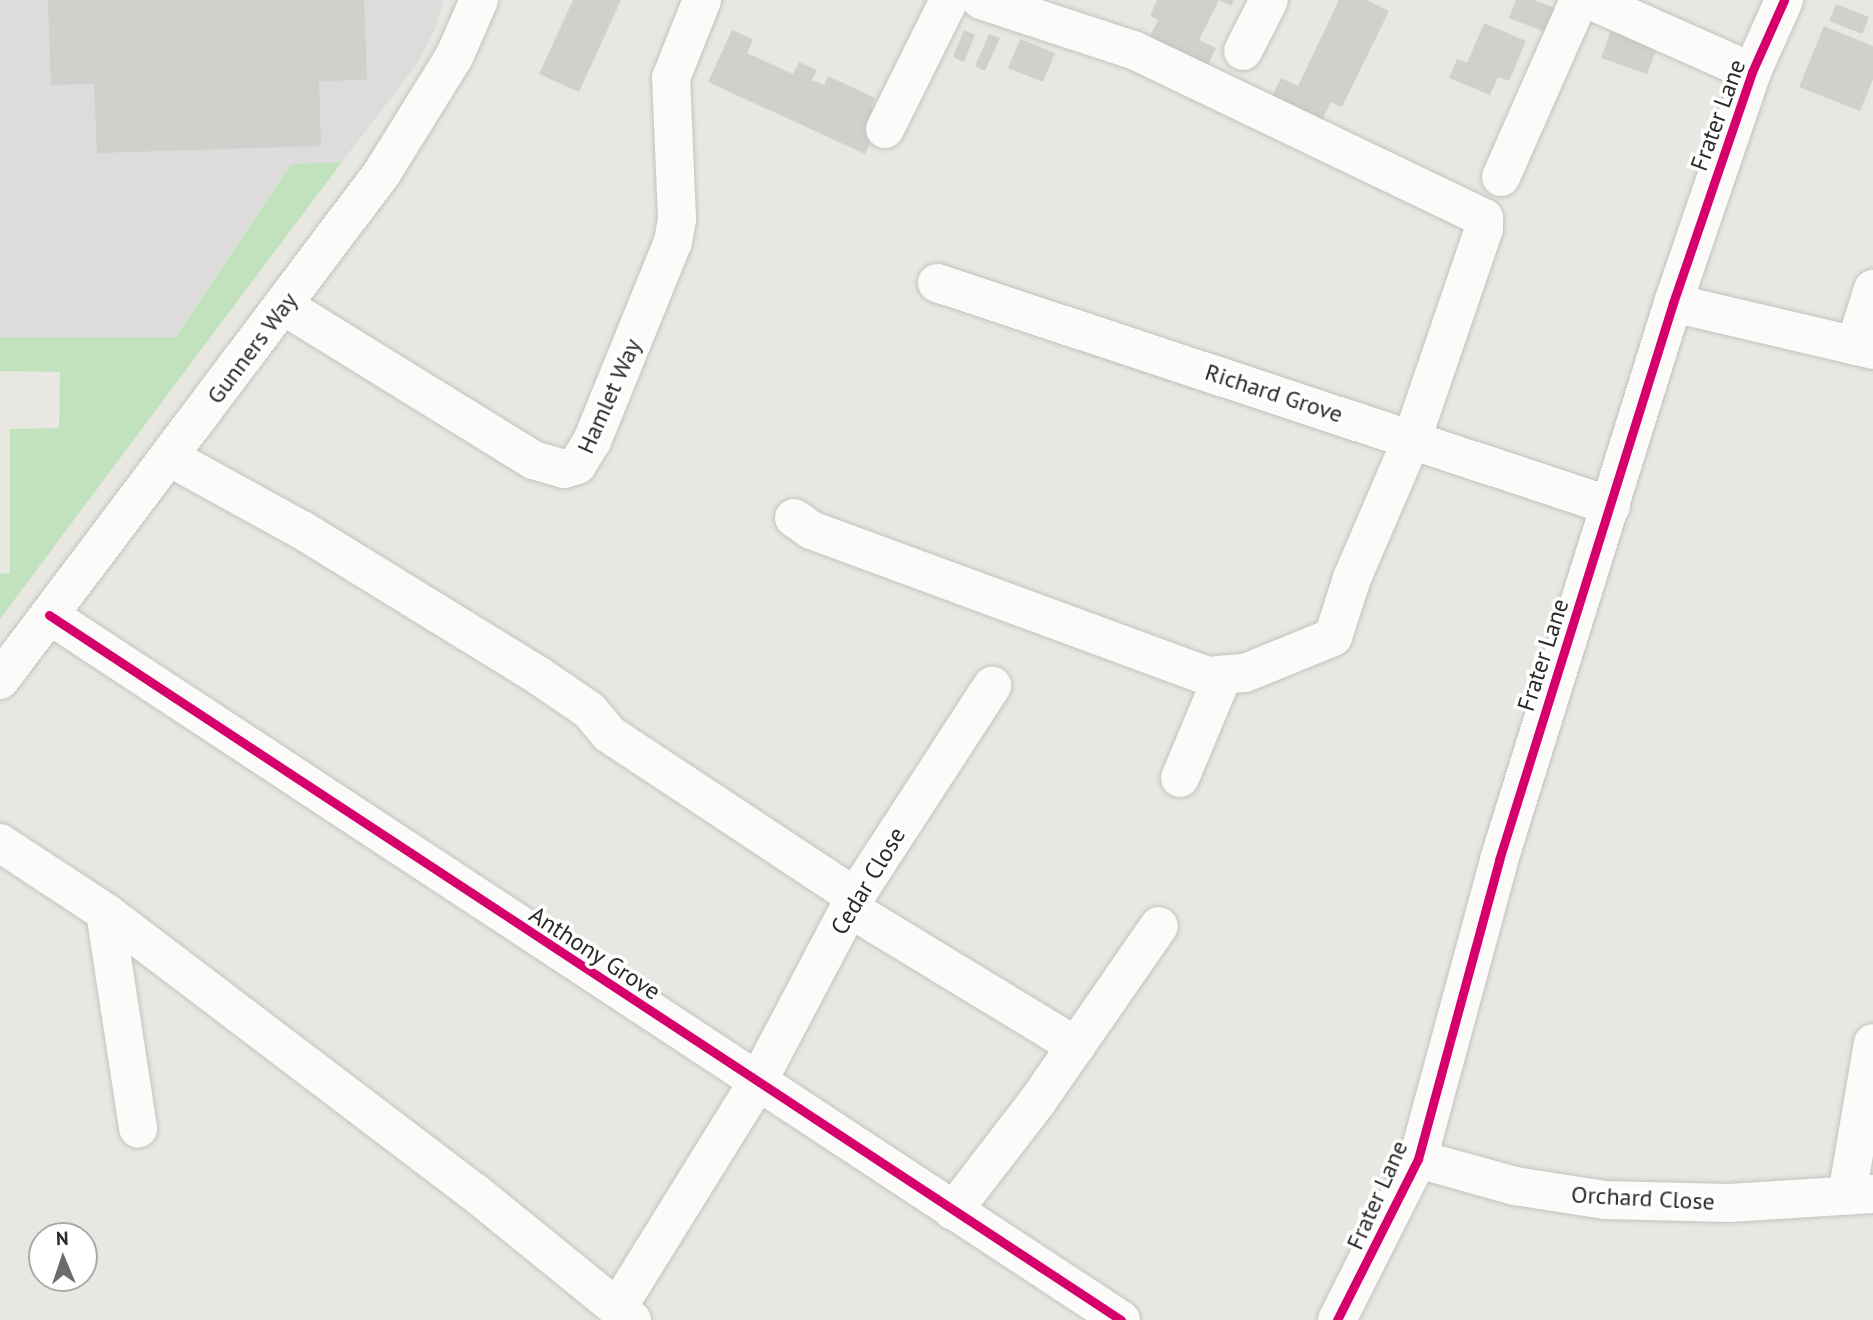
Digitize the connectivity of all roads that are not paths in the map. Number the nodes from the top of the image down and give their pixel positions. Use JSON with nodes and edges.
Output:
{"nodes":[{"id":1,"x":479,"y":0,"type":"edge"},
{"id":2,"x":702,"y":0,"type":"edge"},
{"id":3,"x":949,"y":0,"type":"edge"},
{"id":4,"x":981,"y":0,"type":"edge"},
{"id":5,"x":1269,"y":0,"type":"edge"},
{"id":6,"x":1579,"y":0,"type":"edge"},
{"id":7,"x":1590,"y":0,"type":"edge"},
{"id":8,"x":1784,"y":0,"type":"edge"},
{"id":9,"x":1243,"y":51,"type":"dead end"},
{"id":10,"x":1752,"y":72,"type":"junction"},
{"id":11,"x":885,"y":130,"type":"dead end"},
{"id":12,"x":1501,"y":177,"type":"dead end"},
{"id":13,"x":937,"y":283,"type":"dead end"},
{"id":14,"x":1873,"y":289,"type":"edge"},
{"id":15,"x":1673,"y":303,"type":"junction"},
{"id":16,"x":284,"y":306,"type":"junction"},
{"id":17,"x":1864,"y":348,"type":"edge"},
{"id":18,"x":1412,"y":439,"type":"junction"},
{"id":19,"x":169,"y":457,"type":"junction"},
{"id":20,"x":1611,"y":506,"type":"junction"},
{"id":21,"x":794,"y":518,"type":"dead end"},
{"id":22,"x":49,"y":615,"type":"junction"},
{"id":23,"x":1223,"y":675,"type":"junction"},
{"id":24,"x":0,"y":680,"type":"edge"},
{"id":25,"x":992,"y":685,"type":"dead end"},
{"id":26,"x":1180,"y":778,"type":"dead end"},
{"id":27,"x":0,"y":843,"type":"edge"},
{"id":28,"x":852,"y":902,"type":"junction"},
{"id":29,"x":105,"y":912,"type":"junction"},
{"id":30,"x":1159,"y":926,"type":"dead end"},
{"id":31,"x":1873,"y":1044,"type":"edge"},
{"id":32,"x":1076,"y":1046,"type":"junction"},
{"id":33,"x":757,"y":1083,"type":"junction"},
{"id":34,"x":138,"y":1128,"type":"dead end"},
{"id":35,"x":1418,"y":1159,"type":"junction"},
{"id":36,"x":1860,"y":1194,"type":"edge"},
{"id":37,"x":953,"y":1211,"type":"junction"},
{"id":38,"x":625,"y":1313,"type":"edge"},
{"id":39,"x":1121,"y":1320,"type":"edge"},
{"id":40,"x":1337,"y":1320,"type":"edge"}],
"edges":[{"from":1,"to":16,"type":"street","name":"Gunners Way"},
{"from":2,"to":16,"type":"street","name":"Hamlet Way"},
{"from":3,"to":11,"type":"street"},
{"from":4,"to":18,"type":"street"},
{"from":5,"to":9,"type":"street"},
{"from":6,"to":12,"type":"street"},
{"from":7,"to":10,"type":"street"},
{"from":8,"to":10,"type":"street","name":"Frater Lane"},
{"from":10,"to":15,"type":"street","name":"Frater Lane"},
{"from":13,"to":18,"type":"street","name":"Richard Grove"},
{"from":14,"to":17,"type":"street"},
{"from":15,"to":17,"type":"street"},
{"from":15,"to":20,"type":"street","name":"Frater Lane"},
{"from":16,"to":19,"type":"street","name":"Gunners Way"},
{"from":18,"to":20,"type":"street","name":"Richard Grove"},
{"from":18,"to":23,"type":"street"},
{"from":19,"to":22,"type":"street","name":"Gunners Way"},
{"from":19,"to":28,"type":"street"},
{"from":20,"to":35,"type":"street","name":"Frater Lane"},
{"from":21,"to":23,"type":"street"},
{"from":22,"to":24,"type":"street","name":"Gunners Way"},
{"from":22,"to":33,"type":"street","name":"Anthony Grove"},
{"from":23,"to":26,"type":"street"},
{"from":25,"to":28,"type":"street","name":"Cedar Close"},
{"from":27,"to":29,"type":"street"},
{"from":28,"to":32,"type":"street"},
{"from":28,"to":33,"type":"street","name":"Cedar Close"},
{"from":29,"to":34,"type":"street"},
{"from":29,"to":38,"type":"street"},
{"from":30,"to":32,"type":"street"},
{"from":31,"to":36,"type":"street"},
{"from":32,"to":37,"type":"street"},
{"from":33,"to":37,"type":"street","name":"Anthony Grove"},
{"from":33,"to":38,"type":"street","name":"Cedar Close"},
{"from":35,"to":36,"type":"street","name":"Orchard Close"},
{"from":35,"to":40,"type":"street","name":"Frater Lane"},
{"from":37,"to":39,"type":"street","name":"Anthony Grove"}]}
